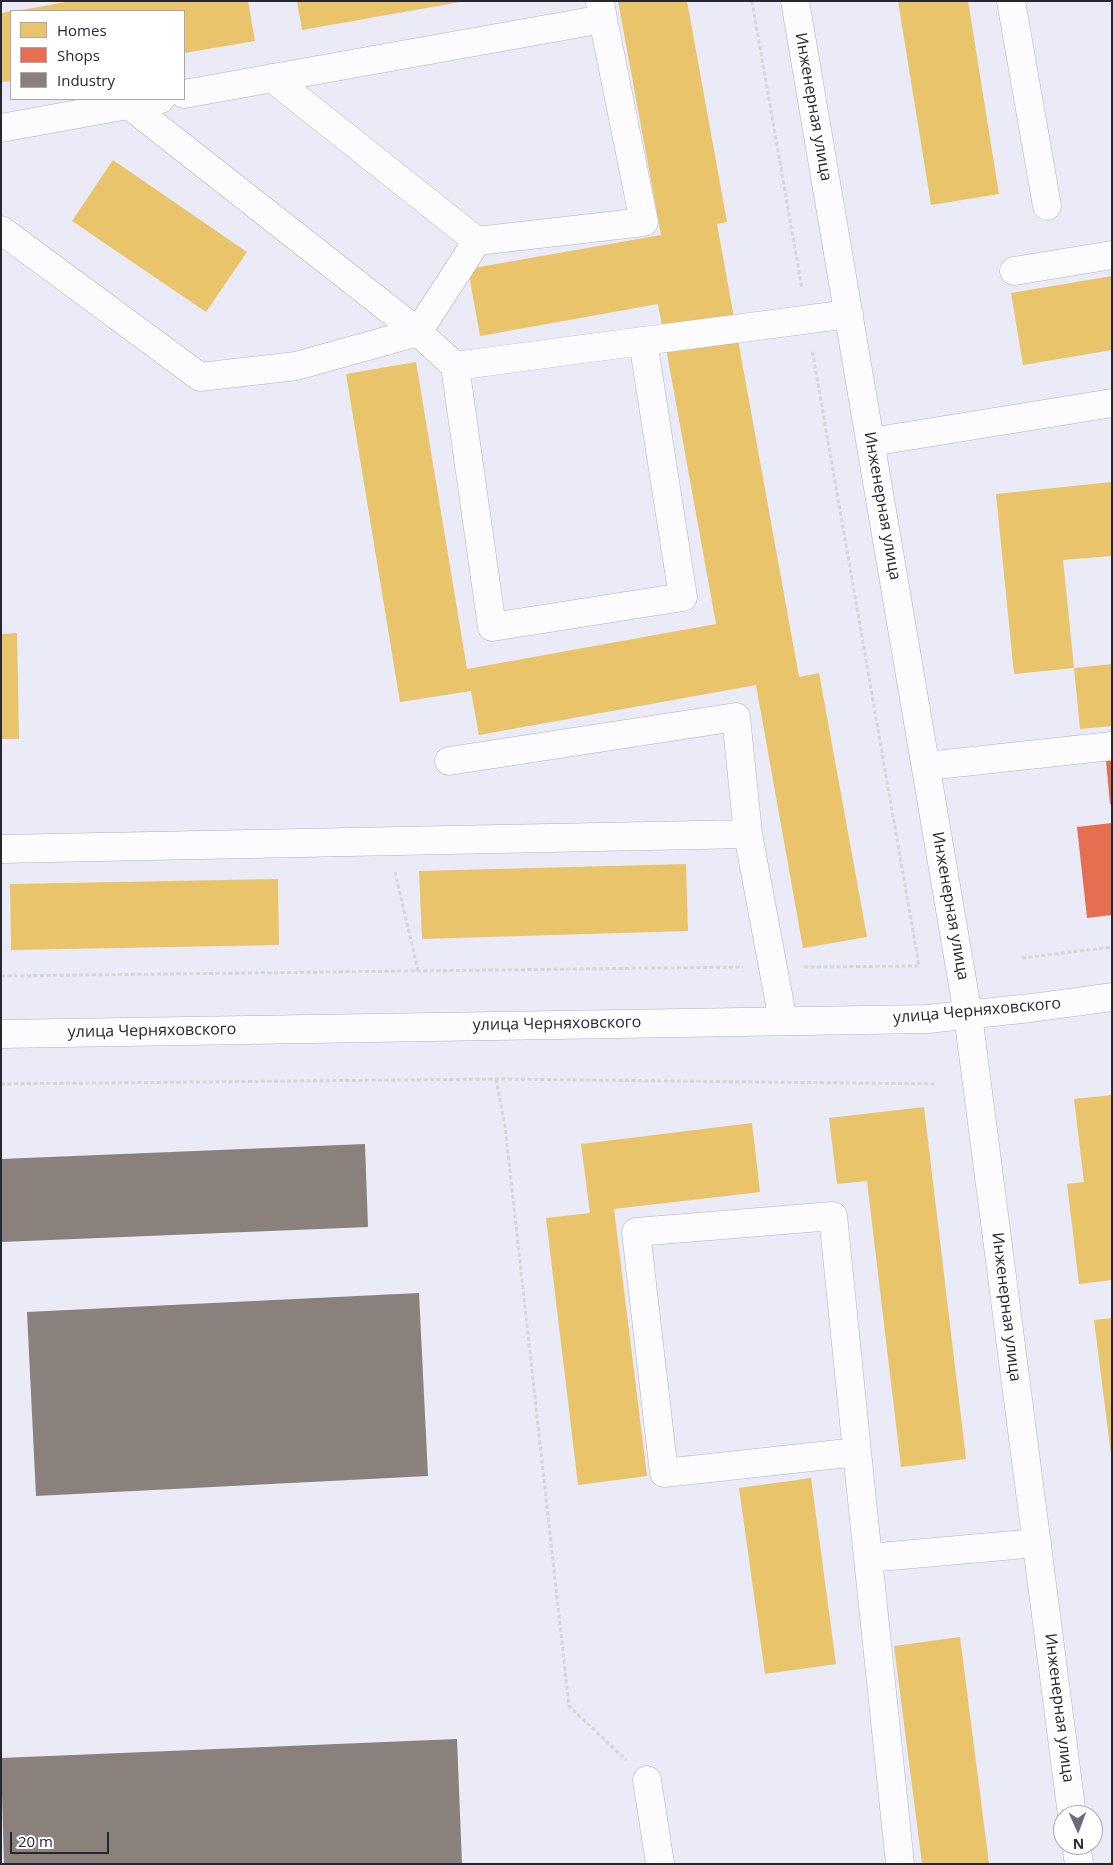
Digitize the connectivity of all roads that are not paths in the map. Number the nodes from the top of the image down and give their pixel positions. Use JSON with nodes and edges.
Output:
{"nodes":[{"id":1,"x":795,"y":1,"type":"edge"},
{"id":2,"x":1011,"y":1,"type":"edge"},
{"id":3,"x":601,"y":10,"type":"edge"},
{"id":4,"x":272,"y":78,"type":"junction"},
{"id":5,"x":185,"y":94,"type":"edge"},
{"id":6,"x":156,"y":100,"type":"edge"},
{"id":7,"x":129,"y":105,"type":"junction"},
{"id":8,"x":1,"y":128,"type":"edge"},
{"id":9,"x":1047,"y":206,"type":"dead end"},
{"id":10,"x":1,"y":230,"type":"edge"},
{"id":11,"x":478,"y":241,"type":"junction"},
{"id":12,"x":1112,"y":255,"type":"edge"},
{"id":13,"x":1014,"y":271,"type":"dead end"},
{"id":14,"x":849,"y":314,"type":"junction"},
{"id":15,"x":418,"y":332,"type":"junction"},
{"id":16,"x":644,"y":341,"type":"junction"},
{"id":17,"x":455,"y":366,"type":"junction"},
{"id":18,"x":1112,"y":403,"type":"edge"},
{"id":19,"x":871,"y":442,"type":"junction"},
{"id":20,"x":1112,"y":746,"type":"edge"},
{"id":21,"x":449,"y":760,"type":"dead end"},
{"id":22,"x":926,"y":766,"type":"junction"},
{"id":23,"x":748,"y":834,"type":"junction"},
{"id":24,"x":1,"y":849,"type":"edge"},
{"id":25,"x":1112,"y":997,"type":"edge"},
{"id":26,"x":968,"y":1015,"type":"junction"},
{"id":27,"x":783,"y":1021,"type":"junction"},
{"id":28,"x":1,"y":1034,"type":"edge"},
{"id":29,"x":858,"y":1452,"type":"junction"},
{"id":30,"x":1037,"y":1543,"type":"junction"},
{"id":31,"x":868,"y":1558,"type":"junction"},
{"id":32,"x":647,"y":1780,"type":"road end"},
{"id":33,"x":1071,"y":1805,"type":"edge"},
{"id":34,"x":660,"y":1864,"type":"edge"},
{"id":35,"x":900,"y":1864,"type":"edge"}],
"edges":[{"from":1,"to":14,"type":"street","name":"Инженерная улица"},
{"from":2,"to":9,"type":"street"},
{"from":3,"to":4,"type":"street"},
{"from":3,"to":11,"type":"street"},
{"from":4,"to":5,"type":"street"},
{"from":4,"to":11,"type":"street"},
{"from":6,"to":7,"type":"street"},
{"from":7,"to":8,"type":"street"},
{"from":7,"to":15,"type":"street"},
{"from":10,"to":15,"type":"street"},
{"from":11,"to":15,"type":"street"},
{"from":12,"to":13,"type":"street"},
{"from":14,"to":16,"type":"street"},
{"from":14,"to":19,"type":"street","name":"Инженерная улица"},
{"from":15,"to":17,"type":"street"},
{"from":16,"to":17,"type":"street"},
{"from":16,"to":17,"type":"street"},
{"from":18,"to":19,"type":"street"},
{"from":19,"to":22,"type":"street","name":"Инженерная улица"},
{"from":20,"to":22,"type":"street"},
{"from":21,"to":23,"type":"street"},
{"from":22,"to":26,"type":"street","name":"Инженерная улица"},
{"from":23,"to":24,"type":"street"},
{"from":23,"to":27,"type":"street"},
{"from":25,"to":26,"type":"street","name":"улица Черняховского"},
{"from":26,"to":27,"type":"street","name":"улица Черняховского"},
{"from":26,"to":30,"type":"street","name":"Инженерная улица"},
{"from":27,"to":28,"type":"street","name":"улица Черняховского"},
{"from":29,"to":29,"type":"street"},
{"from":29,"to":31,"type":"street"},
{"from":30,"to":31,"type":"street"},
{"from":30,"to":33,"type":"street","name":"Инженерная улица"},
{"from":31,"to":35,"type":"street"},
{"from":32,"to":34,"type":"street"}]}
